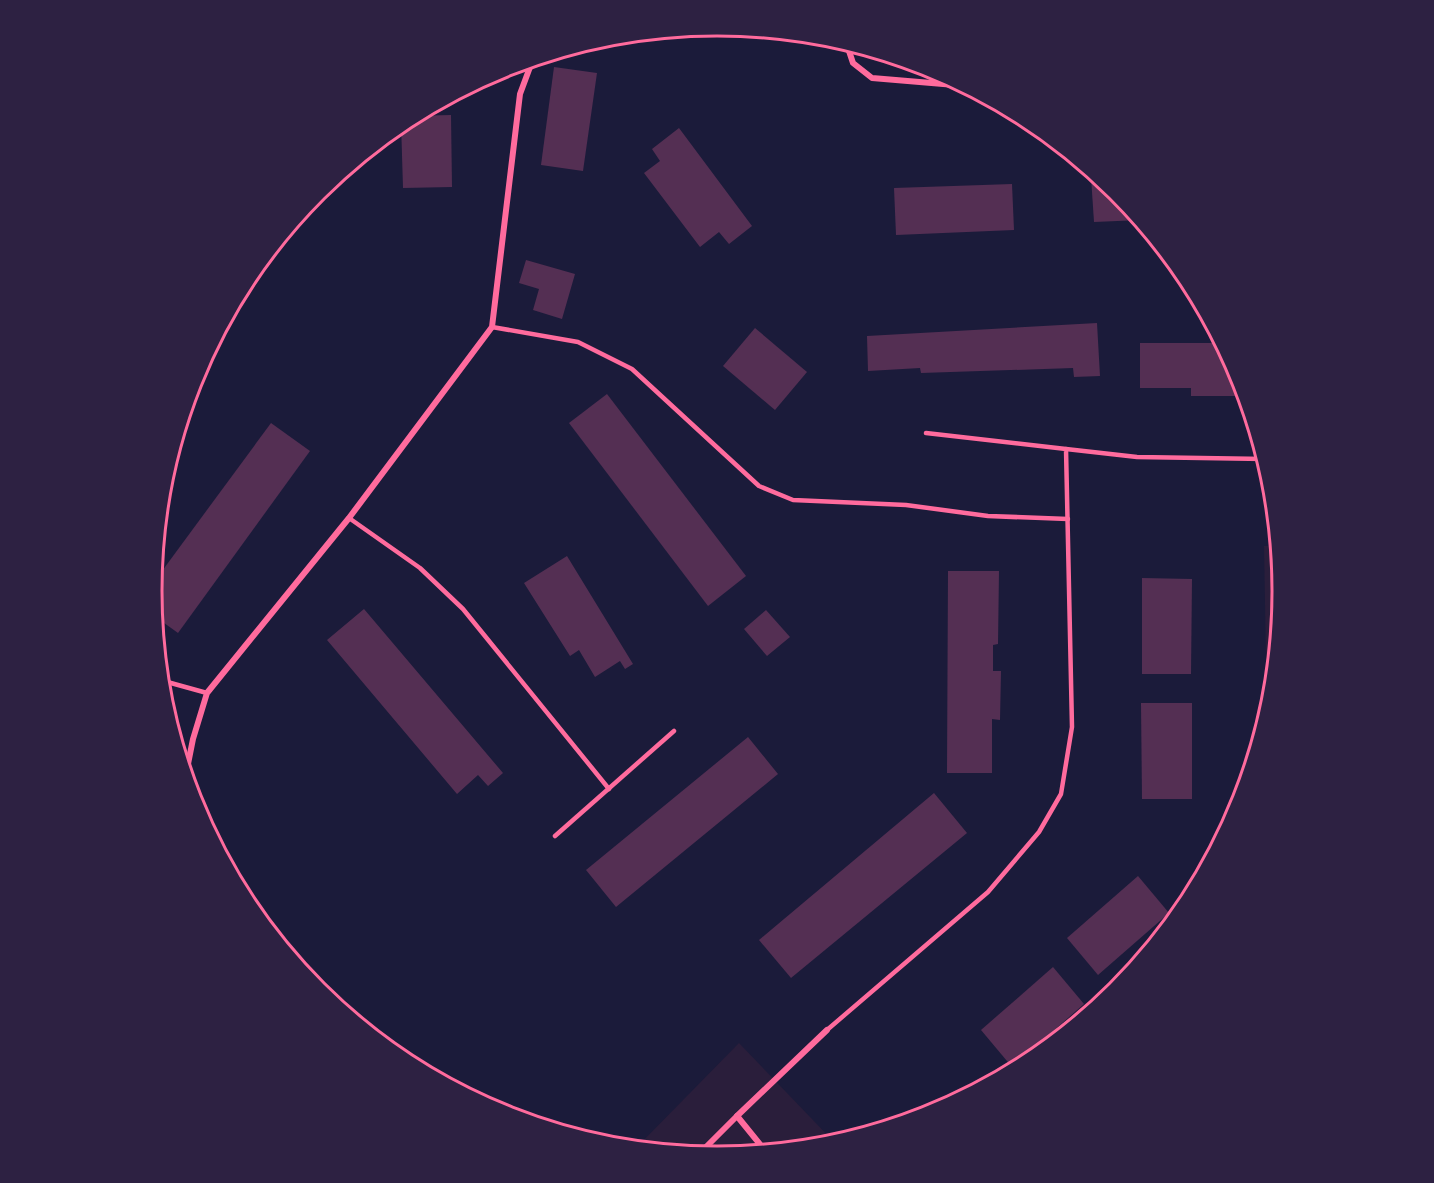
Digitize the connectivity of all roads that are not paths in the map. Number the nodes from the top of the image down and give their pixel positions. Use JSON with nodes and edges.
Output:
{"nodes":[{"id":1,"x":849,"y":52,"type":"edge"},
{"id":2,"x":530,"y":68,"type":"edge"},
{"id":3,"x":943,"y":84,"type":"edge"},
{"id":4,"x":492,"y":327,"type":"junction"},
{"id":5,"x":926,"y":433,"type":"dead end"},
{"id":6,"x":1066,"y":449,"type":"junction"},
{"id":7,"x":1256,"y":459,"type":"edge"},
{"id":8,"x":350,"y":519,"type":"junction"},
{"id":9,"x":1068,"y":519,"type":"junction"},
{"id":10,"x":169,"y":683,"type":"edge"},
{"id":11,"x":207,"y":693,"type":"junction"},
{"id":12,"x":674,"y":731,"type":"dead end"},
{"id":13,"x":188,"y":762,"type":"edge"},
{"id":14,"x":609,"y":789,"type":"junction"},
{"id":15,"x":555,"y":837,"type":"dead end"},
{"id":16,"x":827,"y":1030,"type":"joint"},
{"id":17,"x":737,"y":1116,"type":"junction"},
{"id":18,"x":761,"y":1145,"type":"edge"},
{"id":19,"x":707,"y":1147,"type":"edge"}],
"edges":[{"from":1,"to":3,"type":"street"},
{"from":2,"to":4,"type":"street"},
{"from":4,"to":8,"type":"street"},
{"from":4,"to":9,"type":"lane"},
{"from":5,"to":6,"type":"lane"},
{"from":6,"to":7,"type":"lane"},
{"from":6,"to":9,"type":"lane"},
{"from":8,"to":11,"type":"street"},
{"from":8,"to":14,"type":"lane"},
{"from":9,"to":16,"type":"lane"},
{"from":10,"to":11,"type":"lane"},
{"from":11,"to":13,"type":"street"},
{"from":12,"to":14,"type":"lane"},
{"from":14,"to":15,"type":"lane"},
{"from":16,"to":17,"type":"street"},
{"from":17,"to":18,"type":"street"},
{"from":17,"to":19,"type":"street"}]}
